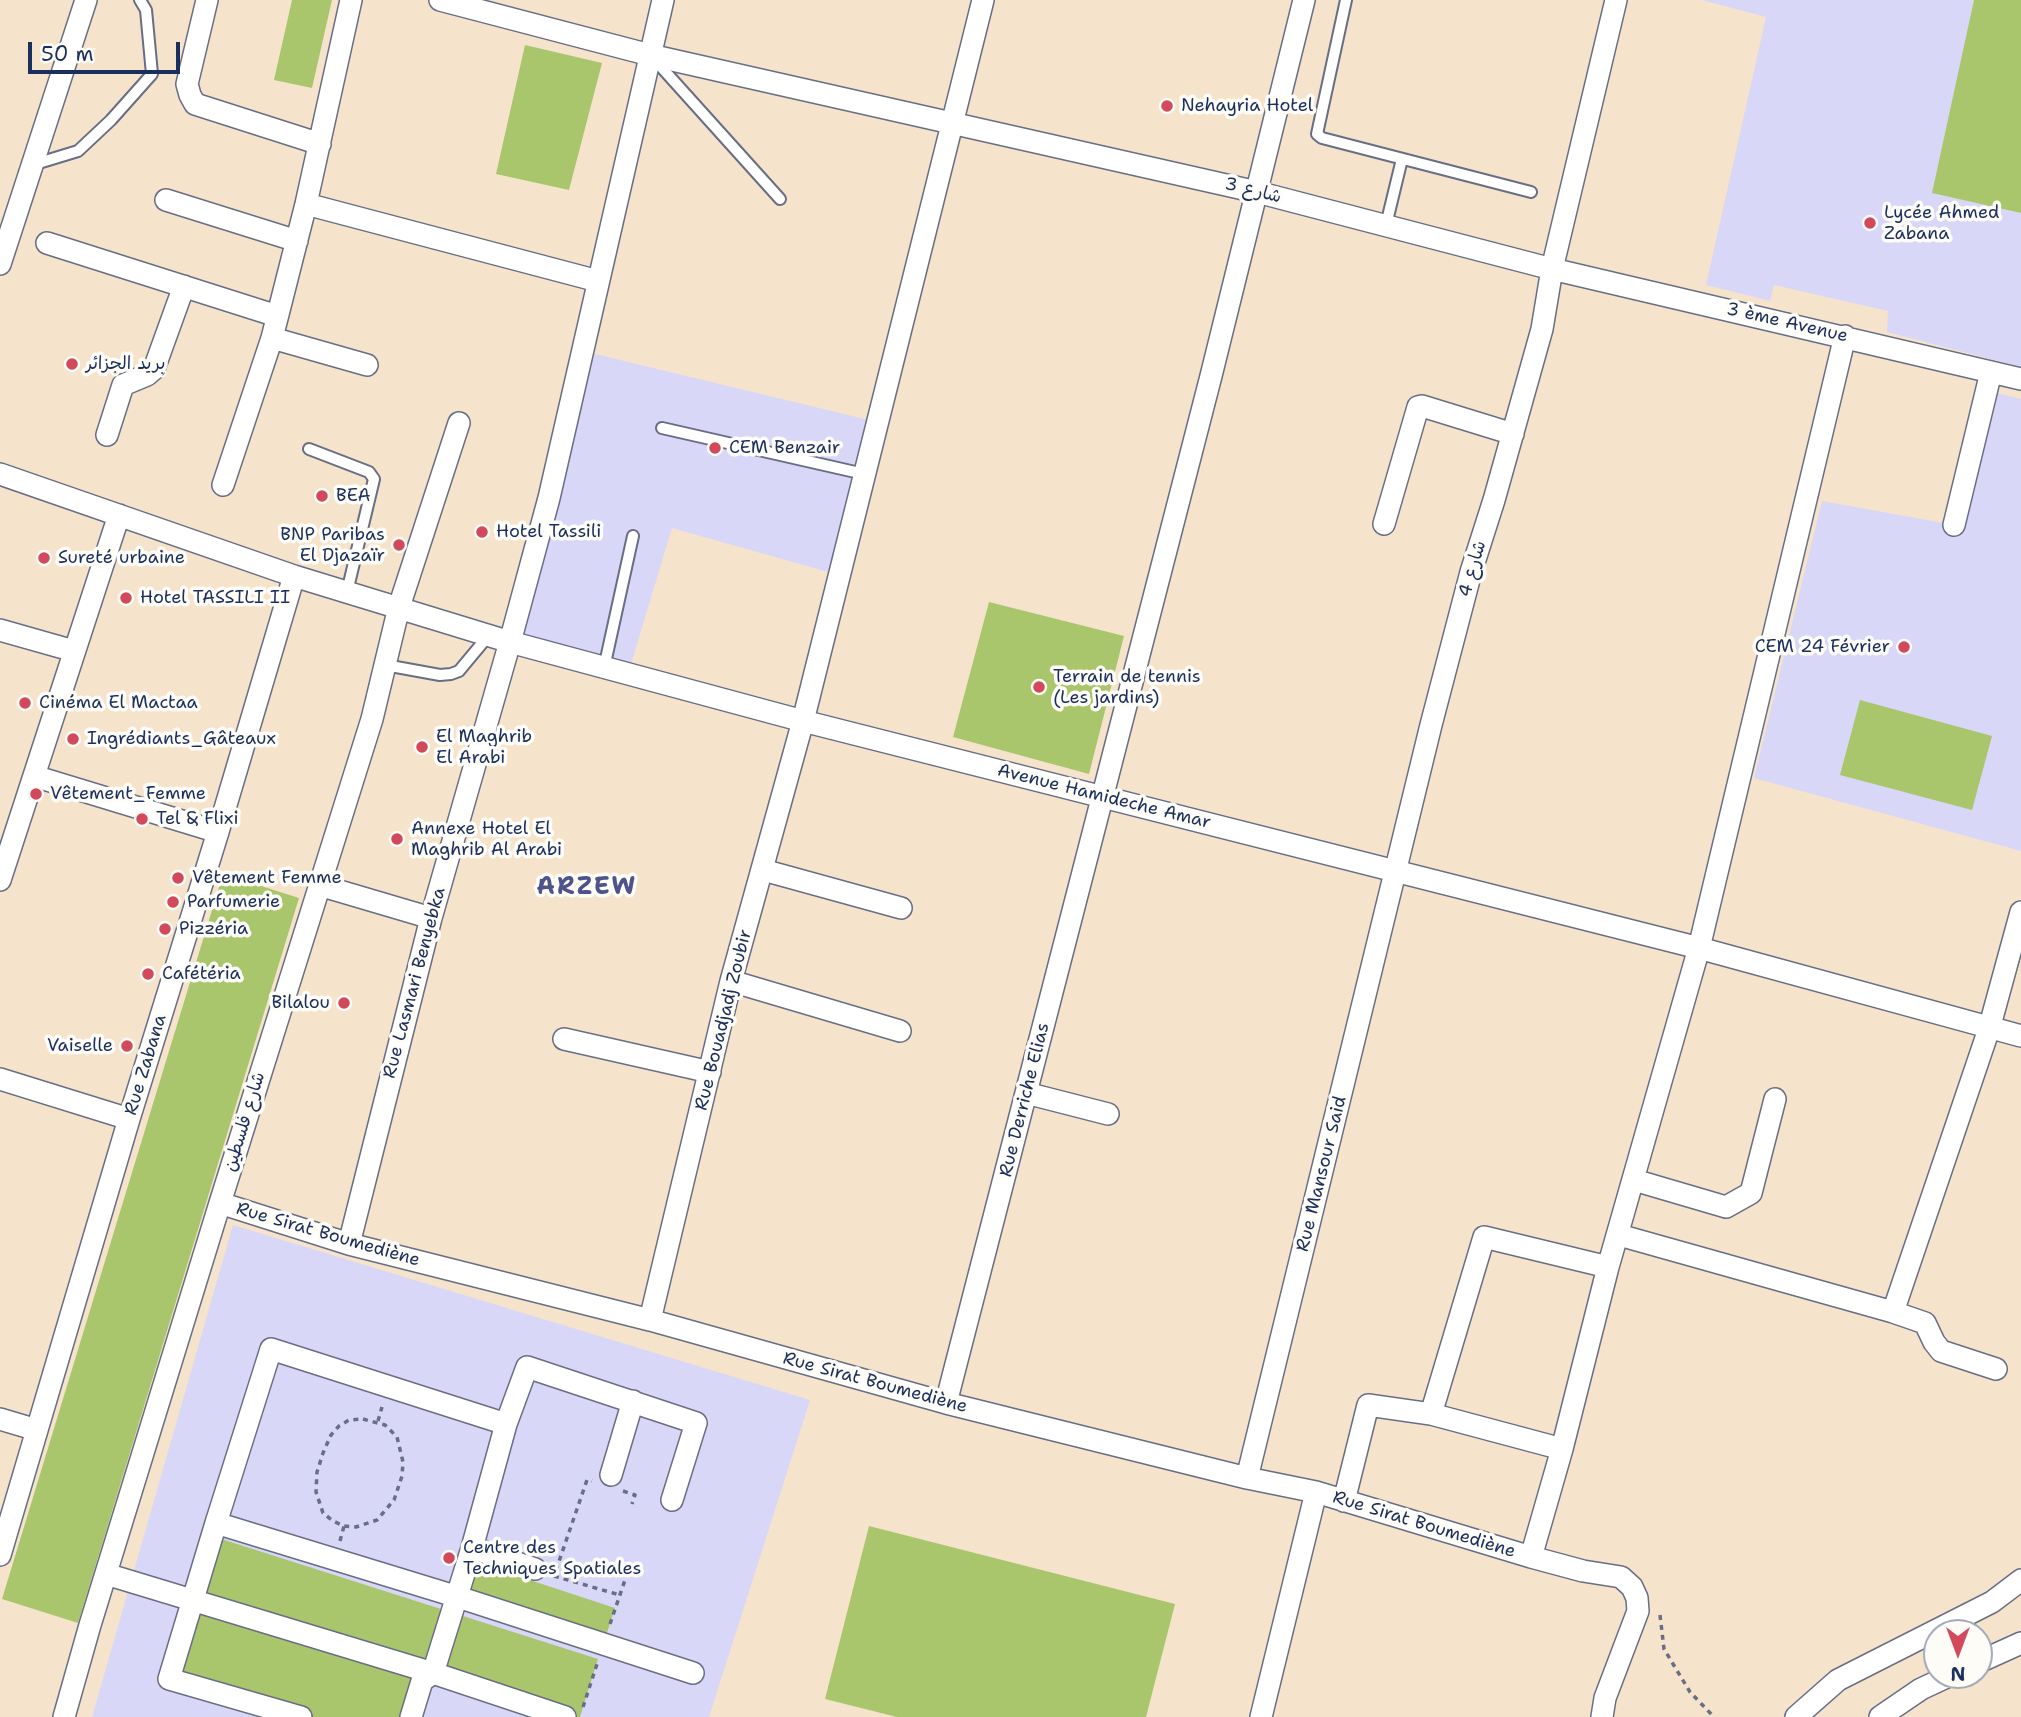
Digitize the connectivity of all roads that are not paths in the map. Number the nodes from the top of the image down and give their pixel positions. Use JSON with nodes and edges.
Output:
{"nodes":[{"id":1,"x":86,"y":0,"type":"edge"},
{"id":2,"x":140,"y":0,"type":"edge"},
{"id":3,"x":208,"y":0,"type":"edge"},
{"id":4,"x":351,"y":0,"type":"edge"},
{"id":5,"x":440,"y":0,"type":"edge"},
{"id":6,"x":663,"y":0,"type":"edge"},
{"id":7,"x":982,"y":0,"type":"edge"},
{"id":8,"x":1304,"y":0,"type":"edge"},
{"id":9,"x":1346,"y":0,"type":"edge"},
{"id":10,"x":1616,"y":0,"type":"edge"},
{"id":11,"x":650,"y":55,"type":"junction"},
{"id":12,"x":951,"y":122,"type":"junction"},
{"id":13,"x":320,"y":144,"type":"junction"},
{"id":14,"x":1402,"y":159,"type":"junction"},
{"id":15,"x":32,"y":165,"type":"junction"},
{"id":16,"x":1257,"y":191,"type":"junction"},
{"id":17,"x":1531,"y":192,"type":"dead end"},
{"id":18,"x":780,"y":199,"type":"dead end"},
{"id":19,"x":166,"y":200,"type":"dead end"},
{"id":20,"x":306,"y":204,"type":"junction"},
{"id":21,"x":1386,"y":225,"type":"junction"},
{"id":22,"x":297,"y":241,"type":"junction"},
{"id":23,"x":47,"y":243,"type":"dead end"},
{"id":24,"x":0,"y":264,"type":"edge"},
{"id":25,"x":1552,"y":269,"type":"junction"},
{"id":26,"x":598,"y":281,"type":"junction"},
{"id":27,"x":184,"y":286,"type":"junction"},
{"id":28,"x":277,"y":316,"type":"junction"},
{"id":29,"x":1845,"y":336,"type":"junction"},
{"id":30,"x":272,"y":338,"type":"junction"},
{"id":31,"x":366,"y":365,"type":"dead end"},
{"id":32,"x":1991,"y":372,"type":"junction"},
{"id":33,"x":2021,"y":379,"type":"edge"},
{"id":34,"x":459,"y":424,"type":"dead end"},
{"id":35,"x":662,"y":428,"type":"dead end"},
{"id":36,"x":1513,"y":434,"type":"junction"},
{"id":37,"x":107,"y":435,"type":"dead end"},
{"id":38,"x":309,"y":449,"type":"dead end"},
{"id":39,"x":864,"y":474,"type":"junction"},
{"id":40,"x":2,"y":480,"type":"edge"},
{"id":41,"x":223,"y":485,"type":"dead end"},
{"id":42,"x":119,"y":515,"type":"junction"},
{"id":43,"x":1384,"y":524,"type":"dead end"},
{"id":44,"x":1954,"y":525,"type":"dead end"},
{"id":45,"x":633,"y":536,"type":"dead end"},
{"id":46,"x":294,"y":576,"type":"junction"},
{"id":47,"x":347,"y":592,"type":"junction"},
{"id":48,"x":399,"y":607,"type":"junction"},
{"id":49,"x":0,"y":630,"type":"edge"},
{"id":50,"x":489,"y":635,"type":"junction"},
{"id":51,"x":510,"y":642,"type":"junction"},
{"id":52,"x":75,"y":651,"type":"junction"},
{"id":53,"x":385,"y":665,"type":"junction"},
{"id":54,"x":604,"y":668,"type":"junction"},
{"id":55,"x":803,"y":721,"type":"junction"},
{"id":56,"x":34,"y":776,"type":"junction"},
{"id":57,"x":1102,"y":796,"type":"junction"},
{"id":58,"x":218,"y":832,"type":"junction"},
{"id":59,"x":763,"y":870,"type":"junction"},
{"id":60,"x":1395,"y":870,"type":"junction"},
{"id":61,"x":0,"y":880,"type":"edge"},
{"id":62,"x":319,"y":885,"type":"junction"},
{"id":63,"x":901,"y":908,"type":"dead end"},
{"id":64,"x":2021,"y":912,"type":"edge"},
{"id":65,"x":431,"y":918,"type":"junction"},
{"id":66,"x":1699,"y":948,"type":"junction"},
{"id":67,"x":731,"y":981,"type":"junction"},
{"id":68,"x":1989,"y":1029,"type":"junction"},
{"id":69,"x":900,"y":1031,"type":"dead end"},
{"id":70,"x":2021,"y":1037,"type":"edge"},
{"id":71,"x":564,"y":1038,"type":"dead end"},
{"id":72,"x":710,"y":1072,"type":"junction"},
{"id":73,"x":0,"y":1079,"type":"edge"},
{"id":74,"x":1026,"y":1093,"type":"junction"},
{"id":75,"x":1775,"y":1098,"type":"dead end"},
{"id":76,"x":1108,"y":1114,"type":"dead end"},
{"id":77,"x":129,"y":1119,"type":"junction"},
{"id":78,"x":1634,"y":1180,"type":"junction"},
{"id":79,"x":220,"y":1203,"type":"junction"},
{"id":80,"x":1619,"y":1234,"type":"junction"},
{"id":81,"x":349,"y":1244,"type":"junction"},
{"id":82,"x":1608,"y":1267,"type":"junction"},
{"id":83,"x":1893,"y":1312,"type":"junction"},
{"id":84,"x":650,"y":1320,"type":"junction"},
{"id":85,"x":1996,"y":1369,"type":"dead end"},
{"id":86,"x":633,"y":1401,"type":"junction"},
{"id":87,"x":946,"y":1403,"type":"junction"},
{"id":88,"x":1431,"y":1413,"type":"junction"},
{"id":89,"x":0,"y":1419,"type":"edge"},
{"id":90,"x":506,"y":1424,"type":"junction"},
{"id":91,"x":37,"y":1430,"type":"junction"},
{"id":92,"x":1562,"y":1450,"type":"junction"},
{"id":93,"x":1247,"y":1478,"type":"junction"},
{"id":94,"x":611,"y":1483,"type":"road end"},
{"id":95,"x":1316,"y":1492,"type":"junction"},
{"id":96,"x":672,"y":1500,"type":"dead end"},
{"id":97,"x":1344,"y":1501,"type":"junction"},
{"id":98,"x":216,"y":1523,"type":"junction"},
{"id":99,"x":472,"y":1548,"type":"junction"},
{"id":100,"x":0,"y":1555,"type":"edge"},
{"id":101,"x":1531,"y":1557,"type":"junction"},
{"id":102,"x":544,"y":1572,"type":"road end"},
{"id":103,"x":106,"y":1574,"type":"junction"},
{"id":104,"x":2021,"y":1580,"type":"edge"},
{"id":105,"x":458,"y":1597,"type":"junction"},
{"id":106,"x":191,"y":1601,"type":"junction"},
{"id":107,"x":2021,"y":1643,"type":"edge"},
{"id":108,"x":1993,"y":1656,"type":"edge"},
{"id":109,"x":432,"y":1673,"type":"junction"},
{"id":110,"x":692,"y":1673,"type":"dead end"},
{"id":111,"x":1923,"y":1688,"type":"edge"},
{"id":112,"x":64,"y":1717,"type":"edge"},
{"id":113,"x":301,"y":1717,"type":"edge"},
{"id":114,"x":411,"y":1717,"type":"edge"},
{"id":115,"x":565,"y":1717,"type":"edge"},
{"id":116,"x":1261,"y":1717,"type":"edge"},
{"id":117,"x":1602,"y":1717,"type":"edge"},
{"id":118,"x":1796,"y":1717,"type":"edge"},
{"id":119,"x":1880,"y":1717,"type":"edge"}],
"edges":[{"from":1,"to":15,"type":"street"},
{"from":2,"to":15,"type":"lane"},
{"from":3,"to":13,"type":"street"},
{"from":4,"to":13,"type":"street"},
{"from":5,"to":11,"type":"street","name":"شارع 3"},
{"from":6,"to":11,"type":"street","name":"Rue Lasmari Benyebka"},
{"from":7,"to":12,"type":"street","name":"Rue Bouadjadj Zoubir"},
{"from":8,"to":16,"type":"street","name":"Rue Derriche Elias"},
{"from":9,"to":14,"type":"lane"},
{"from":10,"to":25,"type":"street","name":"شارع 4"},
{"from":11,"to":12,"type":"street","name":"شارع 3"},
{"from":11,"to":18,"type":"lane"},
{"from":11,"to":26,"type":"street","name":"Rue Lasmari Benyebka"},
{"from":12,"to":16,"type":"street","name":"شارع 3"},
{"from":12,"to":39,"type":"street","name":"Rue Bouadjadj Zoubir"},
{"from":13,"to":20,"type":"street"},
{"from":14,"to":17,"type":"lane"},
{"from":14,"to":21,"type":"lane"},
{"from":15,"to":24,"type":"street"},
{"from":16,"to":21,"type":"street","name":"شارع 3"},
{"from":16,"to":57,"type":"street","name":"Rue Derriche Elias"},
{"from":19,"to":22,"type":"street"},
{"from":20,"to":22,"type":"street"},
{"from":20,"to":26,"type":"street"},
{"from":21,"to":25,"type":"street","name":"شارع 3"},
{"from":22,"to":28,"type":"street"},
{"from":23,"to":27,"type":"street"},
{"from":25,"to":29,"type":"street","name":"3 ème Avenue"},
{"from":25,"to":36,"type":"street","name":"شارع 4"},
{"from":26,"to":51,"type":"street","name":"Rue Lasmari Benyebka"},
{"from":27,"to":28,"type":"street"},
{"from":27,"to":37,"type":"street"},
{"from":28,"to":30,"type":"street"},
{"from":29,"to":32,"type":"street","name":"3 ème Avenue"},
{"from":29,"to":66,"type":"street"},
{"from":30,"to":31,"type":"street"},
{"from":30,"to":41,"type":"street"},
{"from":32,"to":33,"type":"street","name":"3 ème Avenue"},
{"from":32,"to":44,"type":"street"},
{"from":34,"to":48,"type":"street","name":"شارع فلسطين"},
{"from":35,"to":39,"type":"lane"},
{"from":36,"to":43,"type":"street"},
{"from":36,"to":60,"type":"street","name":"شارع 4"},
{"from":38,"to":47,"type":"lane"},
{"from":39,"to":55,"type":"street","name":"Rue Bouadjadj Zoubir"},
{"from":40,"to":42,"type":"street","name":"Avenue Hamideche Amar"},
{"from":42,"to":46,"type":"street","name":"Avenue Hamideche Amar"},
{"from":42,"to":52,"type":"street"},
{"from":45,"to":54,"type":"lane"},
{"from":46,"to":47,"type":"street","name":"Avenue Hamideche Amar"},
{"from":46,"to":58,"type":"street","name":"Rue Zabana"},
{"from":47,"to":48,"type":"street","name":"Avenue Hamideche Amar"},
{"from":48,"to":50,"type":"street","name":"Avenue Hamideche Amar"},
{"from":48,"to":53,"type":"street","name":"شارع فلسطين"},
{"from":49,"to":52,"type":"street"},
{"from":50,"to":51,"type":"street","name":"Avenue Hamideche Amar"},
{"from":50,"to":53,"type":"lane"},
{"from":51,"to":54,"type":"street","name":"Avenue Hamideche Amar"},
{"from":51,"to":65,"type":"street","name":"Rue Lasmari Benyebka"},
{"from":52,"to":56,"type":"street"},
{"from":53,"to":62,"type":"street","name":"شارع فلسطين"},
{"from":54,"to":55,"type":"street","name":"Avenue Hamideche Amar"},
{"from":55,"to":57,"type":"street","name":"Avenue Hamideche Amar"},
{"from":55,"to":59,"type":"street","name":"Rue Bouadjadj Zoubir"},
{"from":56,"to":58,"type":"street"},
{"from":56,"to":61,"type":"street"},
{"from":57,"to":60,"type":"street","name":"Avenue Hamideche Amar"},
{"from":57,"to":74,"type":"street","name":"Rue Derriche Elias"},
{"from":58,"to":77,"type":"street","name":"Rue Zabana"},
{"from":59,"to":63,"type":"street"},
{"from":59,"to":67,"type":"street","name":"Rue Bouadjadj Zoubir"},
{"from":60,"to":66,"type":"street","name":"Avenue Hamideche Amar"},
{"from":60,"to":93,"type":"street","name":"Rue Mansour Said"},
{"from":62,"to":65,"type":"street"},
{"from":62,"to":79,"type":"street","name":"شارع فلسطين"},
{"from":64,"to":68,"type":"street"},
{"from":65,"to":81,"type":"street","name":"Rue Lasmari Benyebka"},
{"from":66,"to":68,"type":"street","name":"Avenue Hamideche Amar"},
{"from":66,"to":78,"type":"street"},
{"from":67,"to":69,"type":"street"},
{"from":67,"to":72,"type":"street","name":"Rue Bouadjadj Zoubir"},
{"from":68,"to":70,"type":"street","name":"Avenue Hamideche Amar"},
{"from":68,"to":83,"type":"street"},
{"from":71,"to":72,"type":"street"},
{"from":72,"to":84,"type":"street","name":"Rue Bouadjadj Zoubir"},
{"from":73,"to":77,"type":"street"},
{"from":74,"to":76,"type":"street"},
{"from":74,"to":87,"type":"street","name":"Rue Derriche Elias"},
{"from":75,"to":78,"type":"street"},
{"from":77,"to":91,"type":"street","name":"Rue Zabana"},
{"from":78,"to":80,"type":"street"},
{"from":79,"to":81,"type":"street","name":"Rue Sirat Boumediène"},
{"from":79,"to":103,"type":"street","name":"شارع فلسطين"},
{"from":80,"to":82,"type":"street"},
{"from":80,"to":83,"type":"street"},
{"from":81,"to":84,"type":"street","name":"Rue Sirat Boumediène"},
{"from":82,"to":88,"type":"street"},
{"from":82,"to":92,"type":"street"},
{"from":83,"to":85,"type":"street"},
{"from":84,"to":87,"type":"street","name":"Rue Sirat Boumediène"},
{"from":86,"to":90,"type":"street"},
{"from":86,"to":94,"type":"street"},
{"from":86,"to":96,"type":"street"},
{"from":87,"to":93,"type":"street","name":"Rue Sirat Boumediène"},
{"from":88,"to":92,"type":"street"},
{"from":88,"to":97,"type":"street"},
{"from":89,"to":91,"type":"street"},
{"from":90,"to":98,"type":"street"},
{"from":90,"to":99,"type":"street"},
{"from":91,"to":100,"type":"street","name":"Rue Zabana"},
{"from":92,"to":101,"type":"street"},
{"from":93,"to":95,"type":"street","name":"Rue Sirat Boumediène"},
{"from":95,"to":97,"type":"street","name":"Rue Sirat Boumediène"},
{"from":95,"to":116,"type":"street"},
{"from":97,"to":101,"type":"street","name":"Rue Sirat Boumediène"},
{"from":98,"to":105,"type":"street"},
{"from":98,"to":106,"type":"street"},
{"from":99,"to":102,"type":"street"},
{"from":99,"to":105,"type":"street"},
{"from":101,"to":117,"type":"street","name":"Rue Sirat Boumediène"},
{"from":103,"to":106,"type":"street"},
{"from":103,"to":112,"type":"street","name":"شارع فلسطين"},
{"from":104,"to":118,"type":"street"},
{"from":105,"to":109,"type":"street"},
{"from":105,"to":110,"type":"street"},
{"from":106,"to":109,"type":"street"},
{"from":106,"to":113,"type":"street"},
{"from":107,"to":108,"type":"street"},
{"from":109,"to":114,"type":"street"},
{"from":109,"to":115,"type":"street"},
{"from":111,"to":119,"type":"street"}]}
